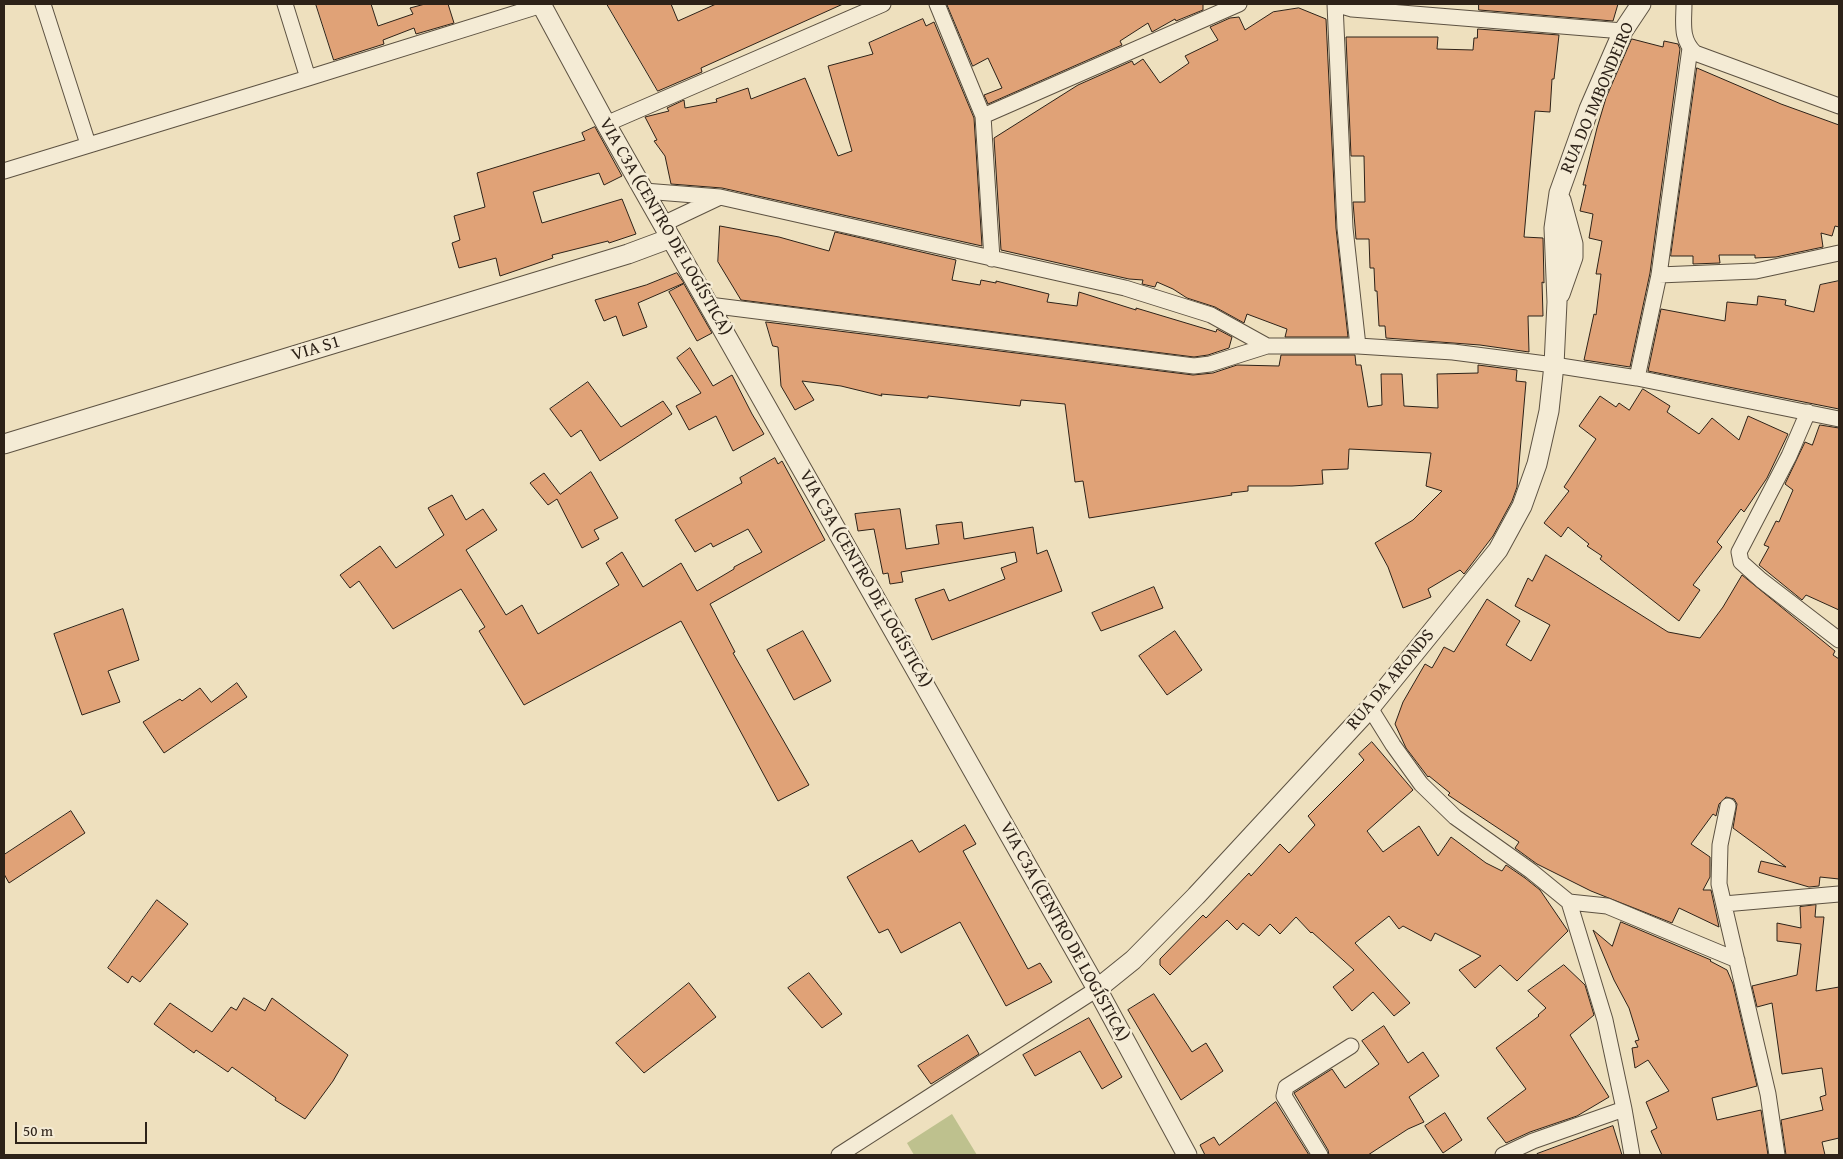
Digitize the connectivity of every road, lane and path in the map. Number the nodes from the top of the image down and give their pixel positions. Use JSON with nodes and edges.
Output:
{"nodes":[{"id":1,"x":43,"y":4,"type":"edge"},
{"id":2,"x":285,"y":4,"type":"edge"},
{"id":3,"x":542,"y":4,"type":"edge"},
{"id":4,"x":883,"y":4,"type":"edge"},
{"id":5,"x":937,"y":4,"type":"edge"},
{"id":6,"x":1239,"y":4,"type":"edge"},
{"id":7,"x":1335,"y":4,"type":"edge"},
{"id":8,"x":1641,"y":4,"type":"edge"},
{"id":9,"x":1684,"y":4,"type":"edge"},
{"id":10,"x":1470,"y":11,"type":"edge"},
{"id":11,"x":1623,"y":31,"type":"junction"},
{"id":12,"x":1690,"y":48,"type":"junction"},
{"id":13,"x":308,"y":78,"type":"junction"},
{"id":14,"x":1839,"y":106,"type":"edge"},
{"id":15,"x":983,"y":116,"type":"junction"},
{"id":16,"x":606,"y":124,"type":"junction"},
{"id":17,"x":88,"y":144,"type":"junction"},
{"id":18,"x":4,"y":171,"type":"edge"},
{"id":19,"x":644,"y":191,"type":"junction"},
{"id":20,"x":720,"y":198,"type":"junction"},
{"id":21,"x":667,"y":231,"type":"junction"},
{"id":22,"x":1839,"y":253,"type":"edge"},
{"id":23,"x":992,"y":259,"type":"junction"},
{"id":24,"x":1659,"y":275,"type":"junction"},
{"id":25,"x":1557,"y":302,"type":"joint"},
{"id":26,"x":709,"y":305,"type":"junction"},
{"id":27,"x":1267,"y":346,"type":"junction"},
{"id":28,"x":1358,"y":346,"type":"junction"},
{"id":29,"x":1554,"y":365,"type":"junction"},
{"id":30,"x":1637,"y":378,"type":"junction"},
{"id":31,"x":1808,"y":412,"type":"junction"},
{"id":32,"x":1839,"y":419,"type":"edge"},
{"id":33,"x":4,"y":444,"type":"edge"},
{"id":34,"x":1839,"y":640,"type":"edge"},
{"id":35,"x":1370,"y":708,"type":"junction"},
{"id":36,"x":1728,"y":806,"type":"dead end"},
{"id":37,"x":1839,"y":894,"type":"edge"},
{"id":38,"x":1569,"y":902,"type":"junction"},
{"id":39,"x":1724,"y":904,"type":"junction"},
{"id":40,"x":1737,"y":960,"type":"junction"},
{"id":41,"x":1098,"y":990,"type":"junction"},
{"id":42,"x":1351,"y":1046,"type":"dead end"},
{"id":43,"x":1624,"y":1109,"type":"junction"},
{"id":44,"x":1313,"y":1153,"type":"edge"},
{"id":45,"x":839,"y":1155,"type":"edge"},
{"id":46,"x":1187,"y":1155,"type":"edge"},
{"id":47,"x":1503,"y":1155,"type":"edge"},
{"id":48,"x":1632,"y":1155,"type":"edge"},
{"id":49,"x":1777,"y":1155,"type":"edge"}],
"edges":[{"from":1,"to":17,"type":"street"},
{"from":2,"to":13,"type":"street"},
{"from":3,"to":13,"type":"street"},
{"from":3,"to":16,"type":"street","name":"VIA C3A (CENTRO DE LOGÍSTICA)"},
{"from":4,"to":16,"type":"street"},
{"from":5,"to":15,"type":"street"},
{"from":6,"to":15,"type":"street"},
{"from":7,"to":10,"type":"street"},
{"from":7,"to":28,"type":"street"},
{"from":8,"to":11,"type":"street","name":"RUA DO IMBONDEIRO"},
{"from":9,"to":12,"type":"street"},
{"from":10,"to":11,"type":"street"},
{"from":11,"to":25,"type":"street","name":"RUA DO IMBONDEIRO"},
{"from":12,"to":14,"type":"street"},
{"from":12,"to":24,"type":"street"},
{"from":13,"to":17,"type":"street"},
{"from":15,"to":23,"type":"street"},
{"from":16,"to":19,"type":"street","name":"VIA C3A (CENTRO DE LOGÍSTICA)"},
{"from":17,"to":18,"type":"street"},
{"from":19,"to":20,"type":"street"},
{"from":19,"to":21,"type":"street","name":"VIA C3A (CENTRO DE LOGÍSTICA)"},
{"from":20,"to":21,"type":"street"},
{"from":20,"to":23,"type":"street"},
{"from":21,"to":26,"type":"street","name":"VIA C3A (CENTRO DE LOGÍSTICA)"},
{"from":21,"to":33,"type":"street","name":"VIA S1"},
{"from":22,"to":24,"type":"street"},
{"from":23,"to":27,"type":"street"},
{"from":24,"to":30,"type":"street"},
{"from":25,"to":29,"type":"street","name":"RUA DA ARONDS"},
{"from":26,"to":27,"type":"street"},
{"from":26,"to":41,"type":"street","name":"VIA C3A (CENTRO DE LOGÍSTICA)"},
{"from":27,"to":28,"type":"street"},
{"from":28,"to":29,"type":"street"},
{"from":29,"to":30,"type":"street"},
{"from":29,"to":35,"type":"street","name":"RUA DA ARONDS"},
{"from":30,"to":31,"type":"street"},
{"from":31,"to":32,"type":"street"},
{"from":31,"to":34,"type":"street"},
{"from":35,"to":38,"type":"street"},
{"from":35,"to":41,"type":"street","name":"RUA DA ARONDS"},
{"from":36,"to":39,"type":"street"},
{"from":37,"to":39,"type":"street"},
{"from":38,"to":40,"type":"street"},
{"from":38,"to":43,"type":"street"},
{"from":39,"to":40,"type":"street"},
{"from":40,"to":49,"type":"street"},
{"from":41,"to":45,"type":"street"},
{"from":41,"to":46,"type":"street","name":"VIA C3A (CENTRO DE LOGÍSTICA)"},
{"from":42,"to":44,"type":"street"},
{"from":43,"to":47,"type":"street"},
{"from":43,"to":48,"type":"street"}]}
